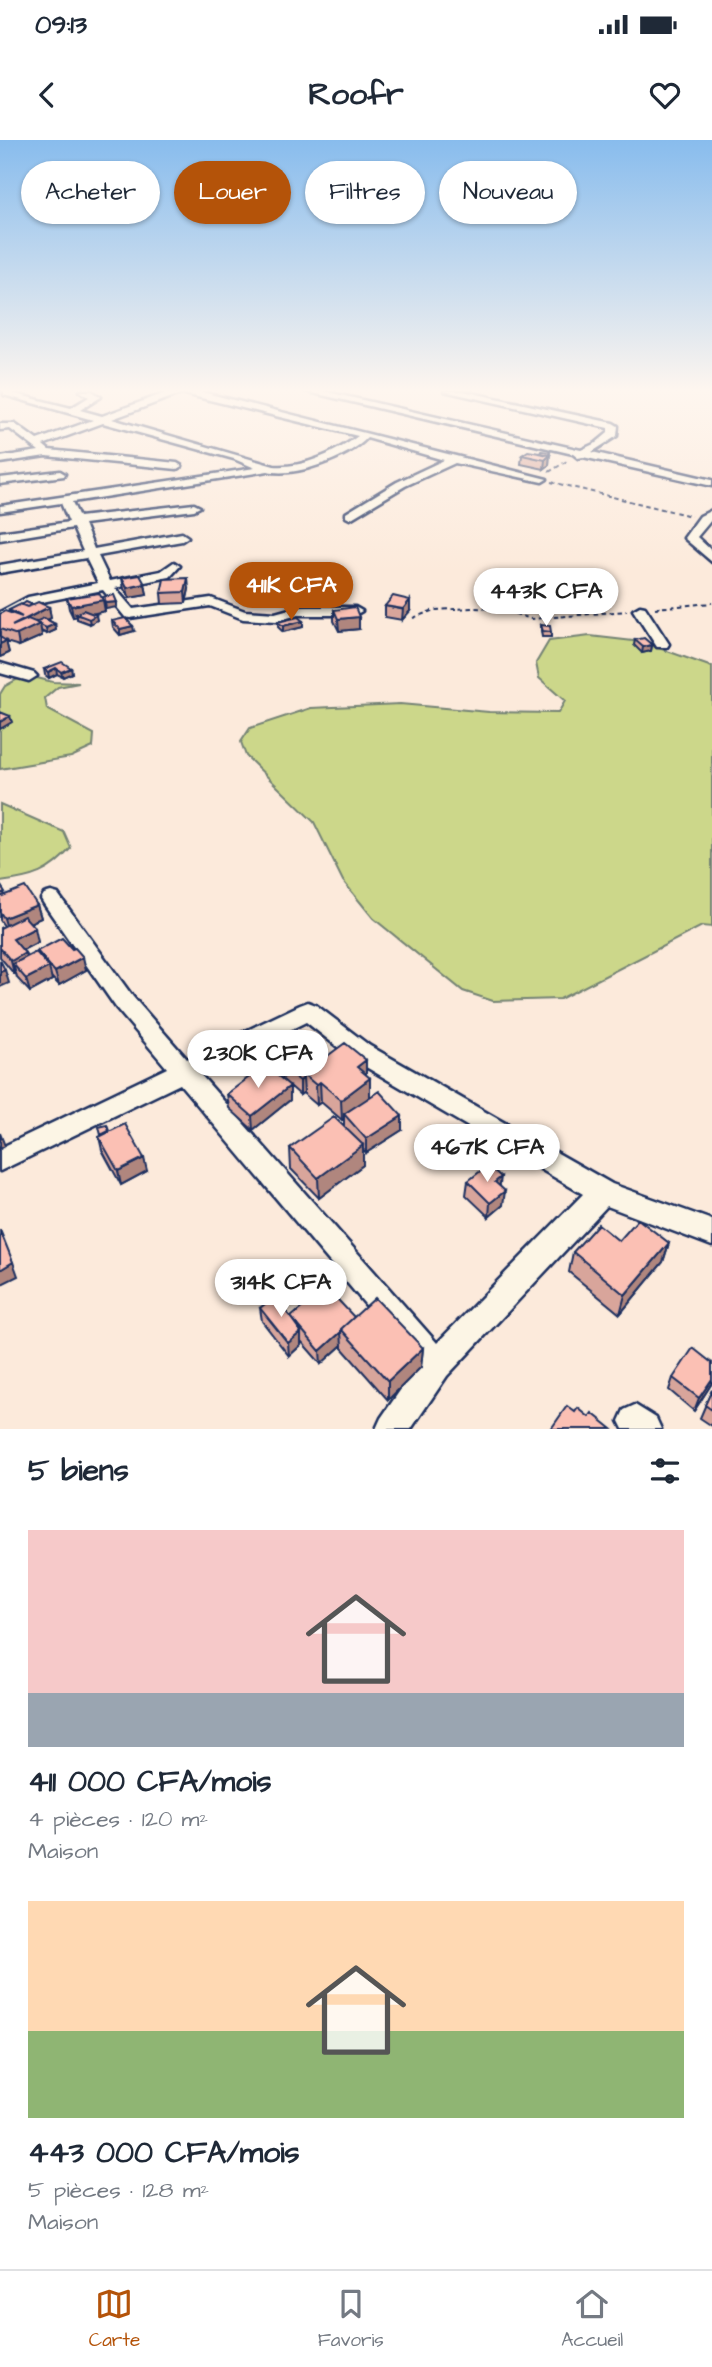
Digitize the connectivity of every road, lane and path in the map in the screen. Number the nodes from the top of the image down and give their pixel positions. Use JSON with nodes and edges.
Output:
{"nodes":[{"id":1,"x":216,"y":451,"type":"edge"},
{"id":2,"x":336,"y":451,"type":"edge"},
{"id":3,"x":423,"y":451,"type":"edge"},
{"id":4,"x":562,"y":451,"type":"edge"},
{"id":5,"x":586,"y":451,"type":"edge"},
{"id":6,"x":46,"y":453,"type":"joint"},
{"id":7,"x":578,"y":455,"type":"junction"},
{"id":8,"x":0,"y":460,"type":"edge"},
{"id":9,"x":454,"y":460,"type":"junction"},
{"id":10,"x":177,"y":466,"type":"dead end"},
{"id":11,"x":270,"y":470,"type":"junction"},
{"id":12,"x":60,"y":474,"type":"dead end"},
{"id":13,"x":541,"y":479,"type":"junction"},
{"id":14,"x":0,"y":481,"type":"edge"},
{"id":15,"x":712,"y":483,"type":"edge"},
{"id":16,"x":65,"y":500,"type":"junction"},
{"id":17,"x":194,"y":506,"type":"dead end"},
{"id":18,"x":0,"y":509,"type":"edge"},
{"id":19,"x":350,"y":515,"type":"dead end"},
{"id":20,"x":708,"y":517,"type":"edge"},
{"id":21,"x":78,"y":522,"type":"junction"},
{"id":22,"x":0,"y":536,"type":"edge"},
{"id":23,"x":183,"y":537,"type":"dead end"},
{"id":24,"x":92,"y":552,"type":"junction"},
{"id":25,"x":712,"y":558,"type":"edge"},
{"id":26,"x":174,"y":566,"type":"dead end"},
{"id":27,"x":0,"y":569,"type":"edge"},
{"id":28,"x":105,"y":584,"type":"junction"},
{"id":29,"x":712,"y":603,"type":"edge"},
{"id":30,"x":640,"y":610,"type":"junction"},
{"id":31,"x":355,"y":611,"type":"edge"},
{"id":32,"x":0,"y":618,"type":"edge"},
{"id":33,"x":414,"y":618,"type":"dead end"},
{"id":34,"x":662,"y":644,"type":"dead end"},
{"id":35,"x":0,"y":668,"type":"edge"},
{"id":36,"x":29,"y":676,"type":"dead end"},
{"id":37,"x":51,"y":899,"type":"dead end"},
{"id":38,"x":183,"y":1071,"type":"junction"},
{"id":39,"x":0,"y":1160,"type":"edge"},
{"id":40,"x":603,"y":1192,"type":"junction"},
{"id":41,"x":712,"y":1233,"type":"edge"},
{"id":42,"x":436,"y":1366,"type":"junction"},
{"id":43,"x":392,"y":1429,"type":"edge"}],
"edges":[{"from":1,"to":11,"type":"street"},
{"from":2,"to":11,"type":"street"},
{"from":3,"to":9,"type":"street"},
{"from":4,"to":7,"type":"street"},
{"from":5,"to":7,"type":"street"},
{"from":6,"to":8,"type":"street"},
{"from":6,"to":10,"type":"street"},
{"from":7,"to":13,"type":"path"},
{"from":7,"to":15,"type":"street"},
{"from":9,"to":13,"type":"street"},
{"from":9,"to":19,"type":"street"},
{"from":11,"to":16,"type":"street"},
{"from":12,"to":14,"type":"street"},
{"from":13,"to":20,"type":"path"},
{"from":16,"to":18,"type":"street"},
{"from":16,"to":21,"type":"street"},
{"from":17,"to":21,"type":"street"},
{"from":20,"to":25,"type":"street"},
{"from":21,"to":22,"type":"street"},
{"from":21,"to":24,"type":"street"},
{"from":23,"to":24,"type":"street"},
{"from":24,"to":27,"type":"street"},
{"from":24,"to":28,"type":"street"},
{"from":26,"to":28,"type":"street"},
{"from":28,"to":31,"type":"street"},
{"from":28,"to":32,"type":"street"},
{"from":29,"to":30,"type":"path"},
{"from":30,"to":33,"type":"path"},
{"from":30,"to":34,"type":"street"},
{"from":35,"to":36,"type":"street"},
{"from":37,"to":38,"type":"street"},
{"from":38,"to":39,"type":"street"},
{"from":38,"to":40,"type":"street"},
{"from":38,"to":42,"type":"street"},
{"from":40,"to":41,"type":"street"},
{"from":40,"to":42,"type":"street"},
{"from":42,"to":43,"type":"street"}]}
